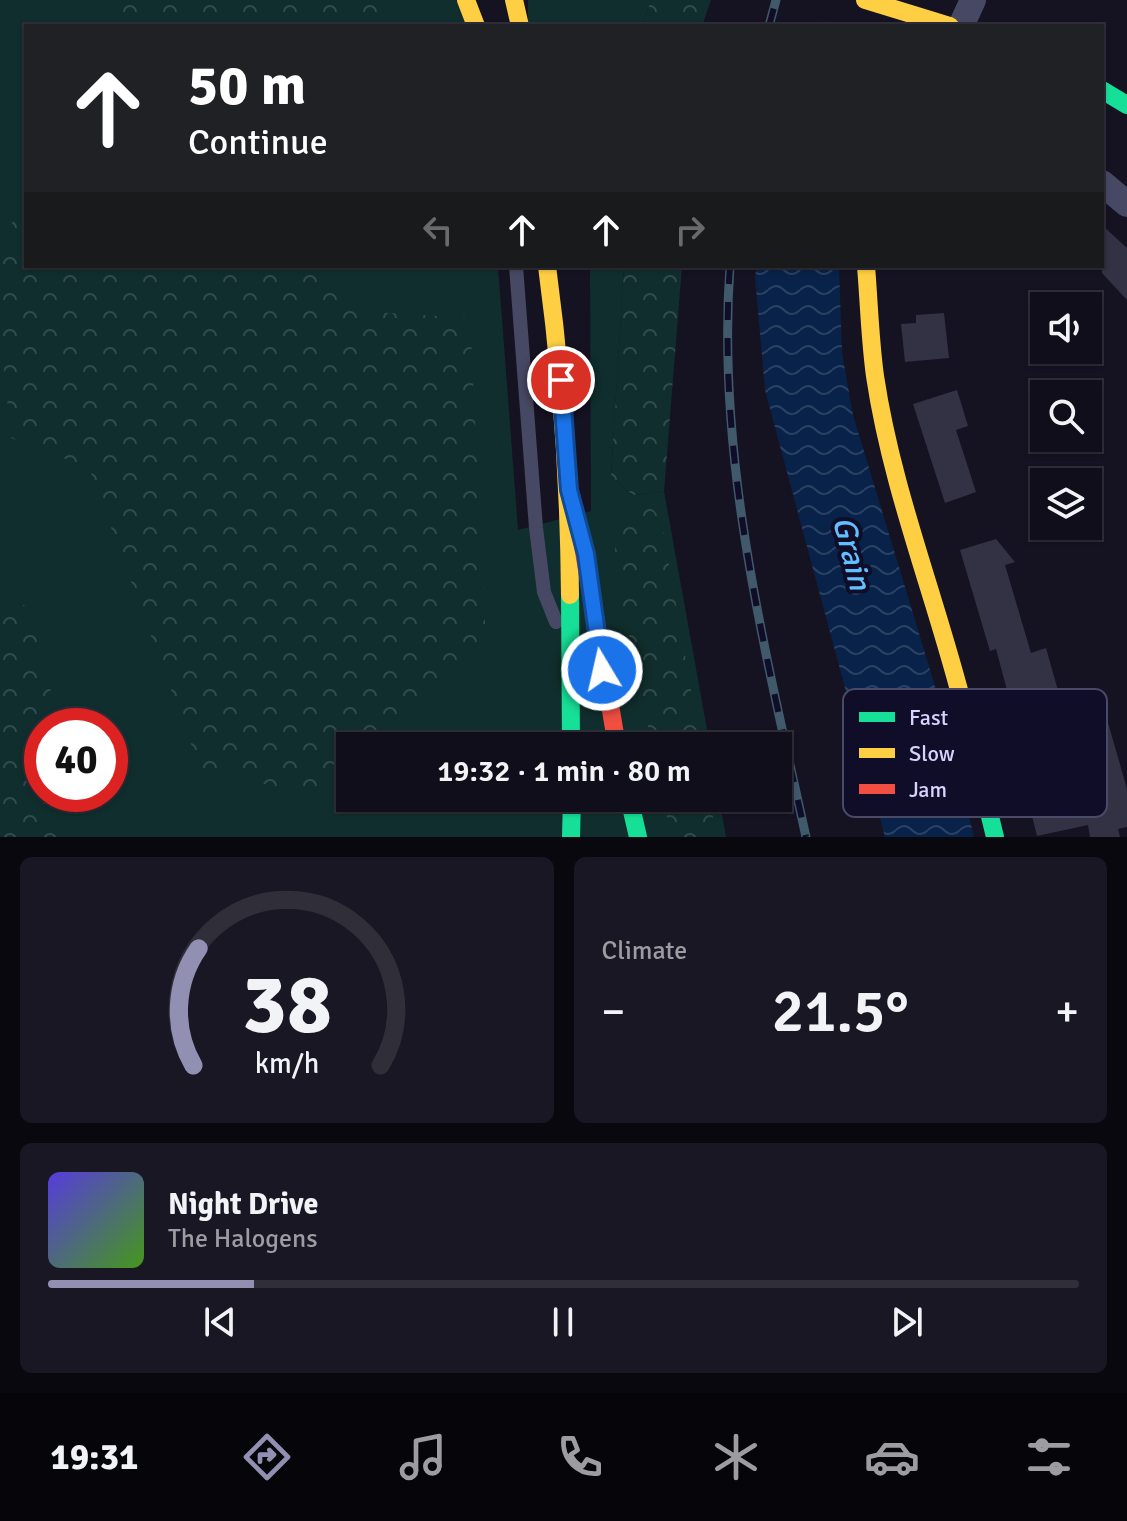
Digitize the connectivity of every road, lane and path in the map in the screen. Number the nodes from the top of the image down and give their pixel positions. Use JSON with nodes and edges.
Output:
{"nodes":[{"id":1,"x":466,"y":0,"type":"edge"},
{"id":2,"x":514,"y":0,"type":"edge"},
{"id":3,"x":865,"y":0,"type":"edge"},
{"id":4,"x":973,"y":0,"type":"edge"},
{"id":5,"x":475,"y":24,"type":"edge"},
{"id":6,"x":520,"y":24,"type":"edge"},
{"id":7,"x":943,"y":24,"type":"edge"},
{"id":8,"x":962,"y":24,"type":"edge"},
{"id":9,"x":1104,"y":91,"type":"edge"},
{"id":10,"x":1127,"y":105,"type":"edge"},
{"id":11,"x":1104,"y":185,"type":"edge"},
{"id":12,"x":1127,"y":204,"type":"edge"},
{"id":13,"x":516,"y":268,"type":"edge"},
{"id":14,"x":547,"y":268,"type":"edge"},
{"id":15,"x":866,"y":268,"type":"edge"},
{"id":16,"x":569,"y":490,"type":"junction"},
{"id":17,"x":569,"y":657,"type":"junction"},
{"id":18,"x":959,"y":689,"type":"edge"},
{"id":19,"x":571,"y":732,"type":"edge"},
{"id":20,"x":614,"y":732,"type":"edge"},
{"id":21,"x":572,"y":812,"type":"edge"},
{"id":22,"x":632,"y":812,"type":"edge"},
{"id":23,"x":990,"y":817,"type":"edge"},
{"id":24,"x":571,"y":837,"type":"edge"},
{"id":25,"x":638,"y":837,"type":"edge"},
{"id":26,"x":995,"y":837,"type":"edge"}],
"edges":[{"from":1,"to":5,"type":"street"},
{"from":2,"to":6,"type":"street"},
{"from":3,"to":7,"type":"street"},
{"from":4,"to":8,"type":"street"},
{"from":9,"to":10,"type":"street"},
{"from":11,"to":12,"type":"street"},
{"from":13,"to":17,"type":"lane"},
{"from":14,"to":16,"type":"street"},
{"from":15,"to":18,"type":"street"},
{"from":16,"to":17,"type":"street"},
{"from":16,"to":20,"type":"street"},
{"from":17,"to":19,"type":"street"},
{"from":21,"to":24,"type":"street"},
{"from":22,"to":25,"type":"street"},
{"from":23,"to":26,"type":"street"}]}
